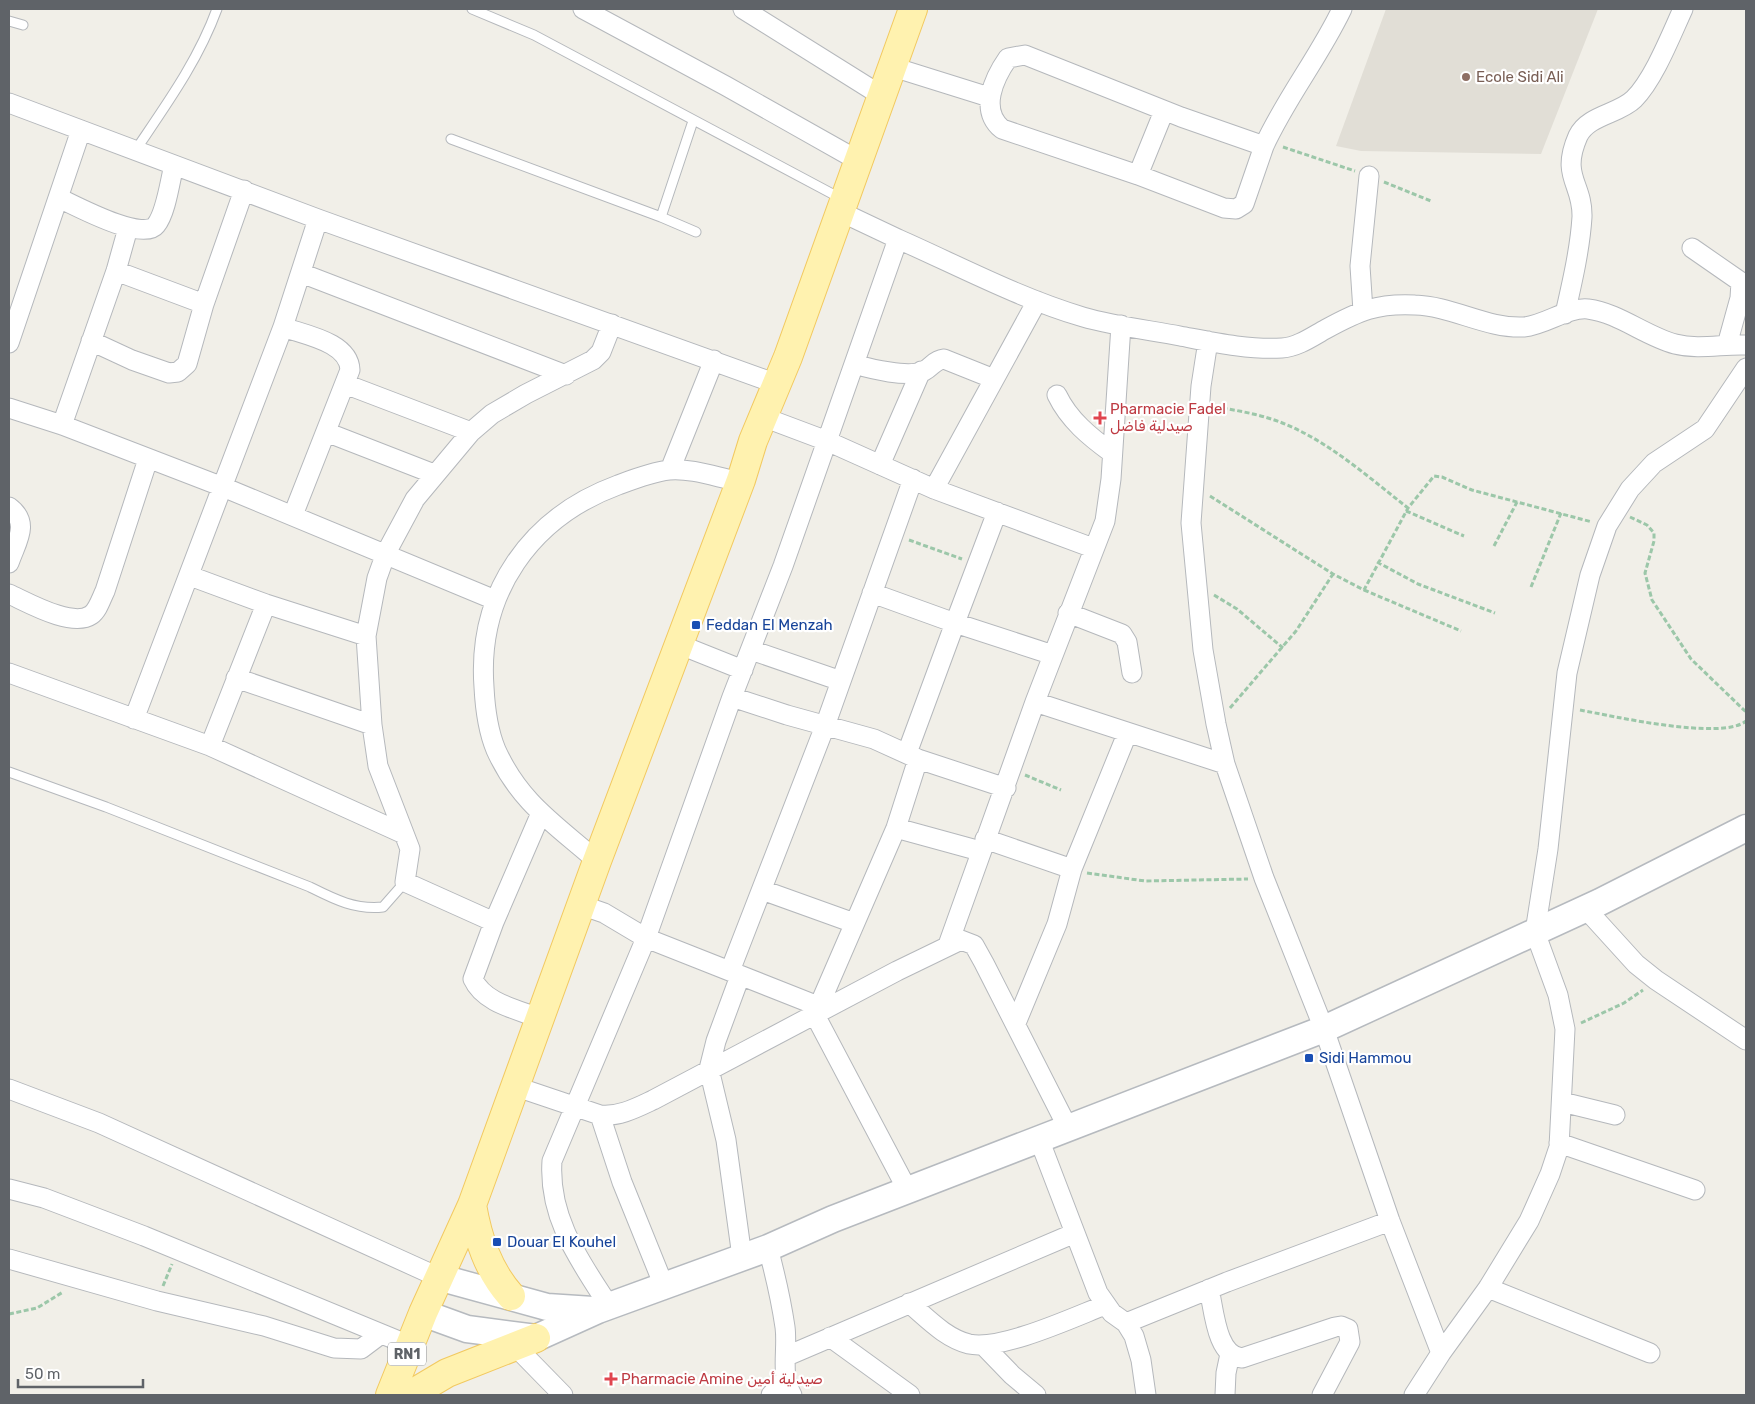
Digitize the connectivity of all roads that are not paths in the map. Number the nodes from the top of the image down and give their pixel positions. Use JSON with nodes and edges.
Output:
{"nodes":[{"id":1,"x":217,"y":9,"type":"edge"},
{"id":2,"x":472,"y":9,"type":"edge"},
{"id":3,"x":583,"y":9,"type":"edge"},
{"id":4,"x":743,"y":9,"type":"edge"},
{"id":5,"x":913,"y":9,"type":"edge"},
{"id":6,"x":1342,"y":9,"type":"edge"},
{"id":7,"x":1683,"y":9,"type":"edge"},
{"id":8,"x":9,"y":21,"type":"edge"},
{"id":9,"x":24,"y":25,"type":"dead end"},
{"id":10,"x":893,"y":68,"type":"junction"},
{"id":11,"x":882,"y":96,"type":"junction"},
{"id":12,"x":989,"y":97,"type":"junction"},
{"id":13,"x":9,"y":103,"type":"edge"},
{"id":14,"x":1164,"y":111,"type":"junction"},
{"id":15,"x":693,"y":121,"type":"junction"},
{"id":16,"x":81,"y":130,"type":"junction"},
{"id":17,"x":451,"y":139,"type":"dead end"},
{"id":18,"x":1264,"y":144,"type":"junction"},
{"id":19,"x":135,"y":150,"type":"junction"},
{"id":20,"x":859,"y":161,"type":"junction"},
{"id":21,"x":174,"y":165,"type":"junction"},
{"id":22,"x":1138,"y":176,"type":"junction"},
{"id":23,"x":1369,"y":176,"type":"road end"},
{"id":24,"x":244,"y":190,"type":"junction"},
{"id":25,"x":59,"y":198,"type":"junction"},
{"id":26,"x":843,"y":206,"type":"junction"},
{"id":27,"x":318,"y":218,"type":"junction"},
{"id":28,"x":661,"y":218,"type":"junction"},
{"id":29,"x":128,"y":228,"type":"junction"},
{"id":30,"x":696,"y":232,"type":"dead end"},
{"id":31,"x":898,"y":239,"type":"junction"},
{"id":32,"x":1692,"y":248,"type":"dead end"},
{"id":33,"x":116,"y":271,"type":"junction"},
{"id":34,"x":301,"y":273,"type":"junction"},
{"id":35,"x":1744,"y":278,"type":"edge"},
{"id":36,"x":1037,"y":301,"type":"junction"},
{"id":37,"x":204,"y":304,"type":"junction"},
{"id":38,"x":1363,"y":311,"type":"junction"},
{"id":39,"x":1565,"y":314,"type":"junction"},
{"id":40,"x":612,"y":324,"type":"junction"},
{"id":41,"x":1121,"y":325,"type":"junction"},
{"id":42,"x":283,"y":327,"type":"junction"},
{"id":43,"x":91,"y":341,"type":"junction"},
{"id":44,"x":1208,"y":341,"type":"junction"},
{"id":45,"x":9,"y":343,"type":"edge"},
{"id":46,"x":1727,"y":345,"type":"junction"},
{"id":47,"x":1746,"y":345,"type":"edge"},
{"id":48,"x":714,"y":360,"type":"junction"},
{"id":49,"x":854,"y":364,"type":"junction"},
{"id":50,"x":1746,"y":368,"type":"edge"},
{"id":51,"x":922,"y":371,"type":"junction"},
{"id":52,"x":566,"y":375,"type":"junction"},
{"id":53,"x":994,"y":380,"type":"junction"},
{"id":54,"x":345,"y":384,"type":"junction"},
{"id":55,"x":777,"y":384,"type":"junction"},
{"id":56,"x":1057,"y":395,"type":"dead end"},
{"id":57,"x":9,"y":408,"type":"edge"},
{"id":58,"x":763,"y":417,"type":"junction"},
{"id":59,"x":62,"y":425,"type":"junction"},
{"id":60,"x":326,"y":432,"type":"junction"},
{"id":61,"x":471,"y":432,"type":"junction"},
{"id":62,"x":827,"y":441,"type":"junction"},
{"id":63,"x":1112,"y":453,"type":"junction"},
{"id":64,"x":148,"y":458,"type":"junction"},
{"id":65,"x":880,"y":465,"type":"junction"},
{"id":66,"x":670,"y":470,"type":"junction"},
{"id":67,"x":434,"y":474,"type":"junction"},
{"id":68,"x":912,"y":479,"type":"junction"},
{"id":69,"x":740,"y":480,"type":"junction"},
{"id":70,"x":223,"y":487,"type":"junction"},
{"id":71,"x":934,"y":489,"type":"junction"},
{"id":72,"x":9,"y":507,"type":"edge"},
{"id":73,"x":997,"y":512,"type":"junction"},
{"id":74,"x":293,"y":515,"type":"junction"},
{"id":75,"x":1093,"y":548,"type":"junction"},
{"id":76,"x":386,"y":553,"type":"junction"},
{"id":77,"x":9,"y":563,"type":"edge"},
{"id":78,"x":190,"y":576,"type":"junction"},
{"id":79,"x":872,"y":593,"type":"junction"},
{"id":80,"x":9,"y":594,"type":"edge"},
{"id":81,"x":494,"y":600,"type":"junction"},
{"id":82,"x":266,"y":604,"type":"junction"},
{"id":83,"x":1068,"y":612,"type":"junction"},
{"id":84,"x":955,"y":623,"type":"junction"},
{"id":85,"x":366,"y":636,"type":"junction"},
{"id":86,"x":678,"y":644,"type":"junction"},
{"id":87,"x":751,"y":650,"type":"junction"},
{"id":88,"x":1053,"y":655,"type":"junction"},
{"id":89,"x":743,"y":670,"type":"junction"},
{"id":90,"x":9,"y":673,"type":"edge"},
{"id":91,"x":1132,"y":673,"type":"dead end"},
{"id":92,"x":236,"y":678,"type":"junction"},
{"id":93,"x":841,"y":681,"type":"junction"},
{"id":94,"x":732,"y":697,"type":"junction"},
{"id":95,"x":1035,"y":702,"type":"junction"},
{"id":96,"x":134,"y":719,"type":"junction"},
{"id":97,"x":372,"y":725,"type":"junction"},
{"id":98,"x":825,"y":726,"type":"junction"},
{"id":99,"x":1127,"y":734,"type":"junction"},
{"id":100,"x":210,"y":746,"type":"junction"},
{"id":101,"x":913,"y":756,"type":"junction"},
{"id":102,"x":1225,"y":764,"type":"junction"},
{"id":103,"x":11,"y":774,"type":"edge"},
{"id":104,"x":1009,"y":779,"type":"junction"},
{"id":105,"x":541,"y":813,"type":"junction"},
{"id":106,"x":896,"y":828,"type":"junction"},
{"id":107,"x":1746,"y":828,"type":"edge"},
{"id":108,"x":404,"y":834,"type":"junction"},
{"id":109,"x":983,"y":845,"type":"junction"},
{"id":110,"x":597,"y":861,"type":"junction"},
{"id":111,"x":1072,"y":869,"type":"junction"},
{"id":112,"x":406,"y":882,"type":"junction"},
{"id":113,"x":762,"y":890,"type":"junction"},
{"id":114,"x":581,"y":905,"type":"junction"},
{"id":115,"x":1586,"y":908,"type":"junction"},
{"id":116,"x":494,"y":922,"type":"junction"},
{"id":117,"x":854,"y":923,"type":"junction"},
{"id":118,"x":1535,"y":932,"type":"junction"},
{"id":119,"x":646,"y":938,"type":"junction"},
{"id":120,"x":948,"y":945,"type":"junction"},
{"id":121,"x":735,"y":973,"type":"junction"},
{"id":122,"x":817,"y":1010,"type":"junction"},
{"id":123,"x":539,"y":1018,"type":"junction"},
{"id":124,"x":1016,"y":1023,"type":"junction"},
{"id":125,"x":1324,"y":1029,"type":"junction"},
{"id":126,"x":1746,"y":1040,"type":"edge"},
{"id":127,"x":709,"y":1069,"type":"junction"},
{"id":128,"x":514,"y":1086,"type":"junction"},
{"id":129,"x":9,"y":1089,"type":"edge"},
{"id":130,"x":1562,"y":1102,"type":"junction"},
{"id":131,"x":573,"y":1108,"type":"junction"},
{"id":132,"x":600,"y":1115,"type":"junction"},
{"id":133,"x":1615,"y":1115,"type":"dead end"},
{"id":134,"x":1068,"y":1128,"type":"junction"},
{"id":135,"x":1040,"y":1139,"type":"junction"},
{"id":136,"x":1559,"y":1143,"type":"junction"},
{"id":137,"x":9,"y":1189,"type":"edge"},
{"id":138,"x":908,"y":1190,"type":"junction"},
{"id":139,"x":1696,"y":1190,"type":"dead end"},
{"id":140,"x":472,"y":1205,"type":"junction"},
{"id":141,"x":1390,"y":1221,"type":"junction"},
{"id":142,"x":1075,"y":1233,"type":"junction"},
{"id":143,"x":768,"y":1248,"type":"junction"},
{"id":144,"x":742,"y":1256,"type":"junction"},
{"id":145,"x":9,"y":1259,"type":"edge"},
{"id":146,"x":438,"y":1277,"type":"junction"},
{"id":147,"x":664,"y":1286,"type":"junction"},
{"id":148,"x":1488,"y":1288,"type":"junction"},
{"id":149,"x":1210,"y":1289,"type":"junction"},
{"id":150,"x":511,"y":1296,"type":"junction"},
{"id":151,"x":909,"y":1303,"type":"junction"},
{"id":152,"x":1106,"y":1305,"type":"junction"},
{"id":153,"x":604,"y":1308,"type":"junction"},
{"id":154,"x":423,"y":1313,"type":"junction"},
{"id":155,"x":1126,"y":1323,"type":"junction"},
{"id":156,"x":381,"y":1334,"type":"junction"},
{"id":157,"x":830,"y":1337,"type":"junction"},
{"id":158,"x":525,"y":1342,"type":"junction"},
{"id":159,"x":983,"y":1345,"type":"junction"},
{"id":160,"x":411,"y":1346,"type":"junction"},
{"id":161,"x":1441,"y":1353,"type":"junction"},
{"id":162,"x":1650,"y":1353,"type":"dead end"},
{"id":163,"x":1230,"y":1354,"type":"junction"},
{"id":164,"x":787,"y":1356,"type":"junction"},
{"id":165,"x":788,"y":1388,"type":"edge"},
{"id":166,"x":390,"y":1395,"type":"edge"},
{"id":167,"x":410,"y":1395,"type":"edge"},
{"id":168,"x":563,"y":1395,"type":"edge"},
{"id":169,"x":771,"y":1395,"type":"edge"},
{"id":170,"x":910,"y":1395,"type":"edge"},
{"id":171,"x":1036,"y":1395,"type":"edge"},
{"id":172,"x":1146,"y":1395,"type":"edge"},
{"id":173,"x":1226,"y":1395,"type":"edge"},
{"id":174,"x":1322,"y":1395,"type":"edge"},
{"id":175,"x":1414,"y":1395,"type":"edge"}],
"edges":[{"from":1,"to":19,"type":"lane"},
{"from":2,"to":15,"type":"lane"},
{"from":3,"to":20,"type":"street"},
{"from":4,"to":11,"type":"street"},
{"from":5,"to":10,"type":"main road","number":"RN1"},
{"from":6,"to":18,"type":"street"},
{"from":7,"to":39,"type":"street"},
{"from":8,"to":9,"type":"lane"},
{"from":10,"to":11,"type":"main road","number":"RN1"},
{"from":10,"to":12,"type":"street"},
{"from":11,"to":20,"type":"main road","number":"RN1"},
{"from":12,"to":14,"type":"street"},
{"from":12,"to":22,"type":"street"},
{"from":13,"to":16,"type":"street"},
{"from":14,"to":18,"type":"street"},
{"from":14,"to":22,"type":"street"},
{"from":15,"to":26,"type":"lane"},
{"from":15,"to":28,"type":"lane"},
{"from":16,"to":19,"type":"street"},
{"from":16,"to":25,"type":"street"},
{"from":17,"to":28,"type":"lane"},
{"from":18,"to":22,"type":"street"},
{"from":19,"to":21,"type":"street"},
{"from":20,"to":26,"type":"main road","number":"RN1"},
{"from":21,"to":24,"type":"street"},
{"from":21,"to":29,"type":"street"},
{"from":23,"to":38,"type":"street"},
{"from":24,"to":27,"type":"street"},
{"from":24,"to":37,"type":"street"},
{"from":25,"to":29,"type":"street"},
{"from":25,"to":45,"type":"street"},
{"from":26,"to":31,"type":"street"},
{"from":26,"to":55,"type":"main road","number":"RN1"},
{"from":27,"to":34,"type":"street"},
{"from":27,"to":40,"type":"street"},
{"from":28,"to":30,"type":"lane"},
{"from":29,"to":33,"type":"street"},
{"from":31,"to":36,"type":"street"},
{"from":31,"to":49,"type":"street"},
{"from":32,"to":35,"type":"street"},
{"from":33,"to":37,"type":"street"},
{"from":33,"to":43,"type":"street"},
{"from":34,"to":42,"type":"street"},
{"from":34,"to":52,"type":"street"},
{"from":35,"to":46,"type":"street"},
{"from":36,"to":41,"type":"street"},
{"from":36,"to":53,"type":"street"},
{"from":37,"to":43,"type":"street"},
{"from":38,"to":39,"type":"street"},
{"from":38,"to":44,"type":"street"},
{"from":39,"to":46,"type":"street"},
{"from":40,"to":48,"type":"street"},
{"from":40,"to":52,"type":"street"},
{"from":41,"to":44,"type":"street"},
{"from":41,"to":63,"type":"street"},
{"from":42,"to":54,"type":"street"},
{"from":42,"to":70,"type":"street"},
{"from":43,"to":59,"type":"street"},
{"from":44,"to":102,"type":"street"},
{"from":46,"to":47,"type":"street"},
{"from":48,"to":55,"type":"street"},
{"from":48,"to":66,"type":"street"},
{"from":49,"to":51,"type":"street"},
{"from":49,"to":62,"type":"street"},
{"from":50,"to":118,"type":"street"},
{"from":51,"to":53,"type":"street"},
{"from":51,"to":65,"type":"street"},
{"from":52,"to":61,"type":"street"},
{"from":53,"to":71,"type":"street"},
{"from":54,"to":60,"type":"street"},
{"from":54,"to":61,"type":"street"},
{"from":55,"to":58,"type":"main road","number":"RN1"},
{"from":56,"to":63,"type":"street"},
{"from":57,"to":59,"type":"street"},
{"from":58,"to":62,"type":"street"},
{"from":58,"to":69,"type":"main road","number":"RN1"},
{"from":59,"to":64,"type":"street"},
{"from":60,"to":67,"type":"street"},
{"from":60,"to":74,"type":"street"},
{"from":61,"to":67,"type":"street"},
{"from":62,"to":65,"type":"street"},
{"from":62,"to":87,"type":"street"},
{"from":63,"to":75,"type":"street"},
{"from":64,"to":70,"type":"street"},
{"from":64,"to":80,"type":"street"},
{"from":65,"to":68,"type":"street"},
{"from":66,"to":69,"type":"street"},
{"from":66,"to":81,"type":"street"},
{"from":67,"to":76,"type":"street"},
{"from":68,"to":71,"type":"street"},
{"from":68,"to":79,"type":"street"},
{"from":69,"to":86,"type":"main road","number":"RN1"},
{"from":70,"to":74,"type":"street"},
{"from":70,"to":78,"type":"street"},
{"from":71,"to":73,"type":"street"},
{"from":72,"to":77,"type":"street"},
{"from":73,"to":75,"type":"street"},
{"from":73,"to":84,"type":"street"},
{"from":74,"to":76,"type":"street"},
{"from":75,"to":83,"type":"street"},
{"from":76,"to":81,"type":"street"},
{"from":76,"to":85,"type":"street"},
{"from":78,"to":82,"type":"street"},
{"from":78,"to":96,"type":"street"},
{"from":79,"to":84,"type":"street"},
{"from":79,"to":93,"type":"street"},
{"from":81,"to":105,"type":"street"},
{"from":82,"to":85,"type":"street"},
{"from":82,"to":92,"type":"street"},
{"from":83,"to":88,"type":"street"},
{"from":83,"to":91,"type":"street"},
{"from":84,"to":88,"type":"street"},
{"from":84,"to":101,"type":"street"},
{"from":85,"to":97,"type":"street"},
{"from":86,"to":89,"type":"street"},
{"from":86,"to":110,"type":"main road","number":"RN1"},
{"from":87,"to":89,"type":"street"},
{"from":87,"to":93,"type":"street"},
{"from":88,"to":95,"type":"street"},
{"from":89,"to":94,"type":"street"},
{"from":90,"to":96,"type":"street"},
{"from":92,"to":97,"type":"street"},
{"from":92,"to":100,"type":"street"},
{"from":93,"to":98,"type":"street"},
{"from":94,"to":98,"type":"street"},
{"from":94,"to":119,"type":"street"},
{"from":95,"to":99,"type":"street"},
{"from":95,"to":104,"type":"street"},
{"from":96,"to":100,"type":"street"},
{"from":97,"to":108,"type":"street"},
{"from":98,"to":101,"type":"street"},
{"from":98,"to":113,"type":"street"},
{"from":99,"to":102,"type":"street"},
{"from":99,"to":111,"type":"street"},
{"from":100,"to":108,"type":"street"},
{"from":101,"to":104,"type":"street"},
{"from":101,"to":106,"type":"street"},
{"from":102,"to":125,"type":"street"},
{"from":103,"to":112,"type":"lane"},
{"from":104,"to":109,"type":"street"},
{"from":105,"to":110,"type":"street"},
{"from":105,"to":116,"type":"street"},
{"from":106,"to":109,"type":"street"},
{"from":106,"to":117,"type":"street"},
{"from":107,"to":115,"type":"main road"},
{"from":108,"to":112,"type":"street"},
{"from":109,"to":111,"type":"street"},
{"from":109,"to":120,"type":"street"},
{"from":110,"to":114,"type":"main road","number":"RN1"},
{"from":111,"to":124,"type":"street"},
{"from":112,"to":116,"type":"street"},
{"from":113,"to":117,"type":"street"},
{"from":113,"to":121,"type":"street"},
{"from":114,"to":119,"type":"street"},
{"from":114,"to":123,"type":"main road","number":"RN1"},
{"from":115,"to":118,"type":"main road"},
{"from":115,"to":126,"type":"street"},
{"from":116,"to":123,"type":"street"},
{"from":117,"to":122,"type":"street"},
{"from":118,"to":125,"type":"main road"},
{"from":118,"to":130,"type":"street"},
{"from":119,"to":121,"type":"street"},
{"from":119,"to":131,"type":"street"},
{"from":120,"to":122,"type":"street"},
{"from":120,"to":124,"type":"street"},
{"from":121,"to":122,"type":"street"},
{"from":121,"to":127,"type":"street"},
{"from":122,"to":127,"type":"street"},
{"from":122,"to":138,"type":"street"},
{"from":123,"to":128,"type":"main road","number":"RN1"},
{"from":124,"to":134,"type":"street"},
{"from":125,"to":134,"type":"main road"},
{"from":125,"to":141,"type":"street"},
{"from":127,"to":132,"type":"street"},
{"from":127,"to":144,"type":"street"},
{"from":128,"to":131,"type":"street"},
{"from":128,"to":140,"type":"main road","number":"RN1"},
{"from":129,"to":146,"type":"street"},
{"from":130,"to":133,"type":"street"},
{"from":130,"to":136,"type":"street"},
{"from":131,"to":132,"type":"street"},
{"from":131,"to":153,"type":"street"},
{"from":132,"to":147,"type":"street"},
{"from":134,"to":135,"type":"main road"},
{"from":135,"to":138,"type":"main road"},
{"from":135,"to":142,"type":"street"},
{"from":136,"to":139,"type":"street"},
{"from":136,"to":148,"type":"street"},
{"from":137,"to":156,"type":"street"},
{"from":138,"to":143,"type":"main road"},
{"from":140,"to":146,"type":"main road","number":"RN1"},
{"from":140,"to":150,"type":"main road"},
{"from":141,"to":149,"type":"street"},
{"from":141,"to":161,"type":"street"},
{"from":142,"to":151,"type":"street"},
{"from":142,"to":152,"type":"street"},
{"from":143,"to":144,"type":"main road"},
{"from":143,"to":164,"type":"street"},
{"from":144,"to":147,"type":"main road"},
{"from":145,"to":156,"type":"street"},
{"from":146,"to":150,"type":"main road"},
{"from":146,"to":154,"type":"main road","number":"RN1"},
{"from":147,"to":153,"type":"main road"},
{"from":148,"to":161,"type":"street"},
{"from":148,"to":162,"type":"street"},
{"from":149,"to":155,"type":"street"},
{"from":149,"to":163,"type":"street"},
{"from":150,"to":153,"type":"main road"},
{"from":151,"to":157,"type":"street"},
{"from":151,"to":159,"type":"street"},
{"from":152,"to":155,"type":"street"},
{"from":152,"to":159,"type":"street"},
{"from":153,"to":158,"type":"main road"},
{"from":154,"to":158,"type":"main road"},
{"from":154,"to":160,"type":"main road","number":"RN1"},
{"from":155,"to":172,"type":"street"},
{"from":156,"to":160,"type":"street"},
{"from":157,"to":164,"type":"street"},
{"from":157,"to":170,"type":"street"},
{"from":158,"to":167,"type":"main road"},
{"from":158,"to":168,"type":"street"},
{"from":159,"to":171,"type":"street"},
{"from":160,"to":166,"type":"main road","number":"RN1"},
{"from":161,"to":175,"type":"street"},
{"from":163,"to":173,"type":"street"},
{"from":163,"to":174,"type":"street"},
{"from":164,"to":165,"type":"street"},
{"from":165,"to":169,"type":"street"}]}
